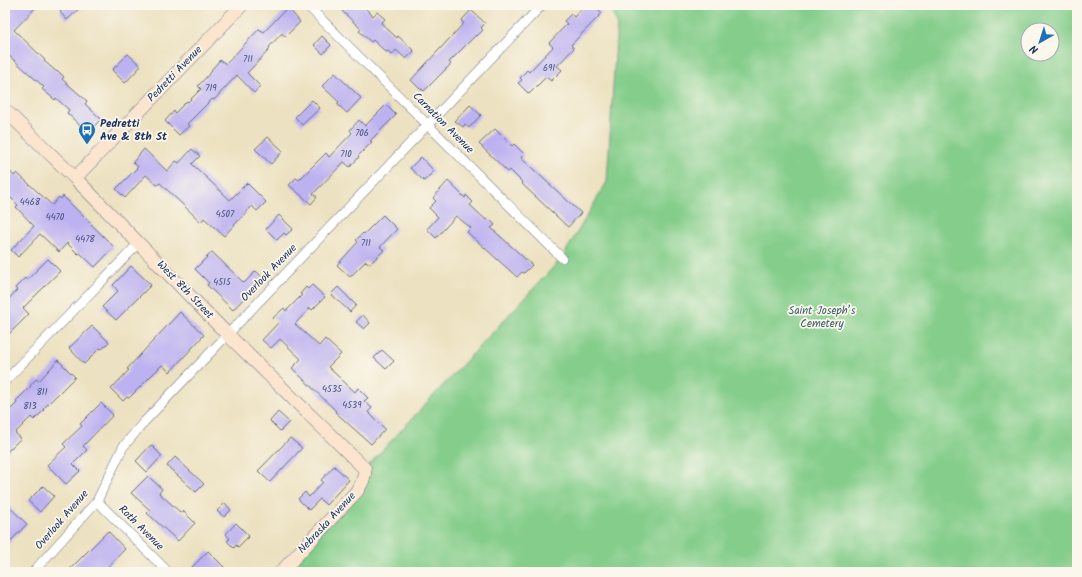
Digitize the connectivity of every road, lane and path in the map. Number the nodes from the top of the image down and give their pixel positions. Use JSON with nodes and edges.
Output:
{"nodes":[{"id":1,"x":242,"y":5,"type":"edge"},
{"id":2,"x":307,"y":5,"type":"edge"},
{"id":3,"x":542,"y":5,"type":"edge"},
{"id":4,"x":7,"y":116,"type":"edge"},
{"id":5,"x":428,"y":124,"type":"junction"},
{"id":6,"x":75,"y":178,"type":"junction"},
{"id":7,"x":139,"y":243,"type":"junction"},
{"id":8,"x":562,"y":258,"type":"dead end"},
{"id":9,"x":227,"y":334,"type":"junction"},
{"id":10,"x":5,"y":381,"type":"edge"},
{"id":11,"x":365,"y":469,"type":"joint"},
{"id":12,"x":97,"y":501,"type":"junction"},
{"id":13,"x":33,"y":572,"type":"edge"},
{"id":14,"x":168,"y":572,"type":"edge"},
{"id":15,"x":281,"y":572,"type":"edge"}],
"edges":[{"from":1,"to":6,"type":"street","name":"Pedretti Avenue"},
{"from":2,"to":5,"type":"street","name":"Carnation Avenue"},
{"from":3,"to":5,"type":"street","name":"Overlook Avenue"},
{"from":4,"to":6,"type":"street","name":"West 8th Street"},
{"from":5,"to":8,"type":"street","name":"Carnation Avenue"},
{"from":5,"to":9,"type":"street","name":"Overlook Avenue"},
{"from":6,"to":7,"type":"street","name":"West 8th Street"},
{"from":7,"to":9,"type":"street","name":"West 8th Street"},
{"from":7,"to":10,"type":"street"},
{"from":9,"to":11,"type":"street","name":"West 8th Street"},
{"from":9,"to":12,"type":"street","name":"Overlook Avenue"},
{"from":11,"to":15,"type":"street","name":"Nebraska Avenue"},
{"from":12,"to":13,"type":"street","name":"Overlook Avenue"},
{"from":12,"to":14,"type":"street","name":"Roth Avenue"}]}
